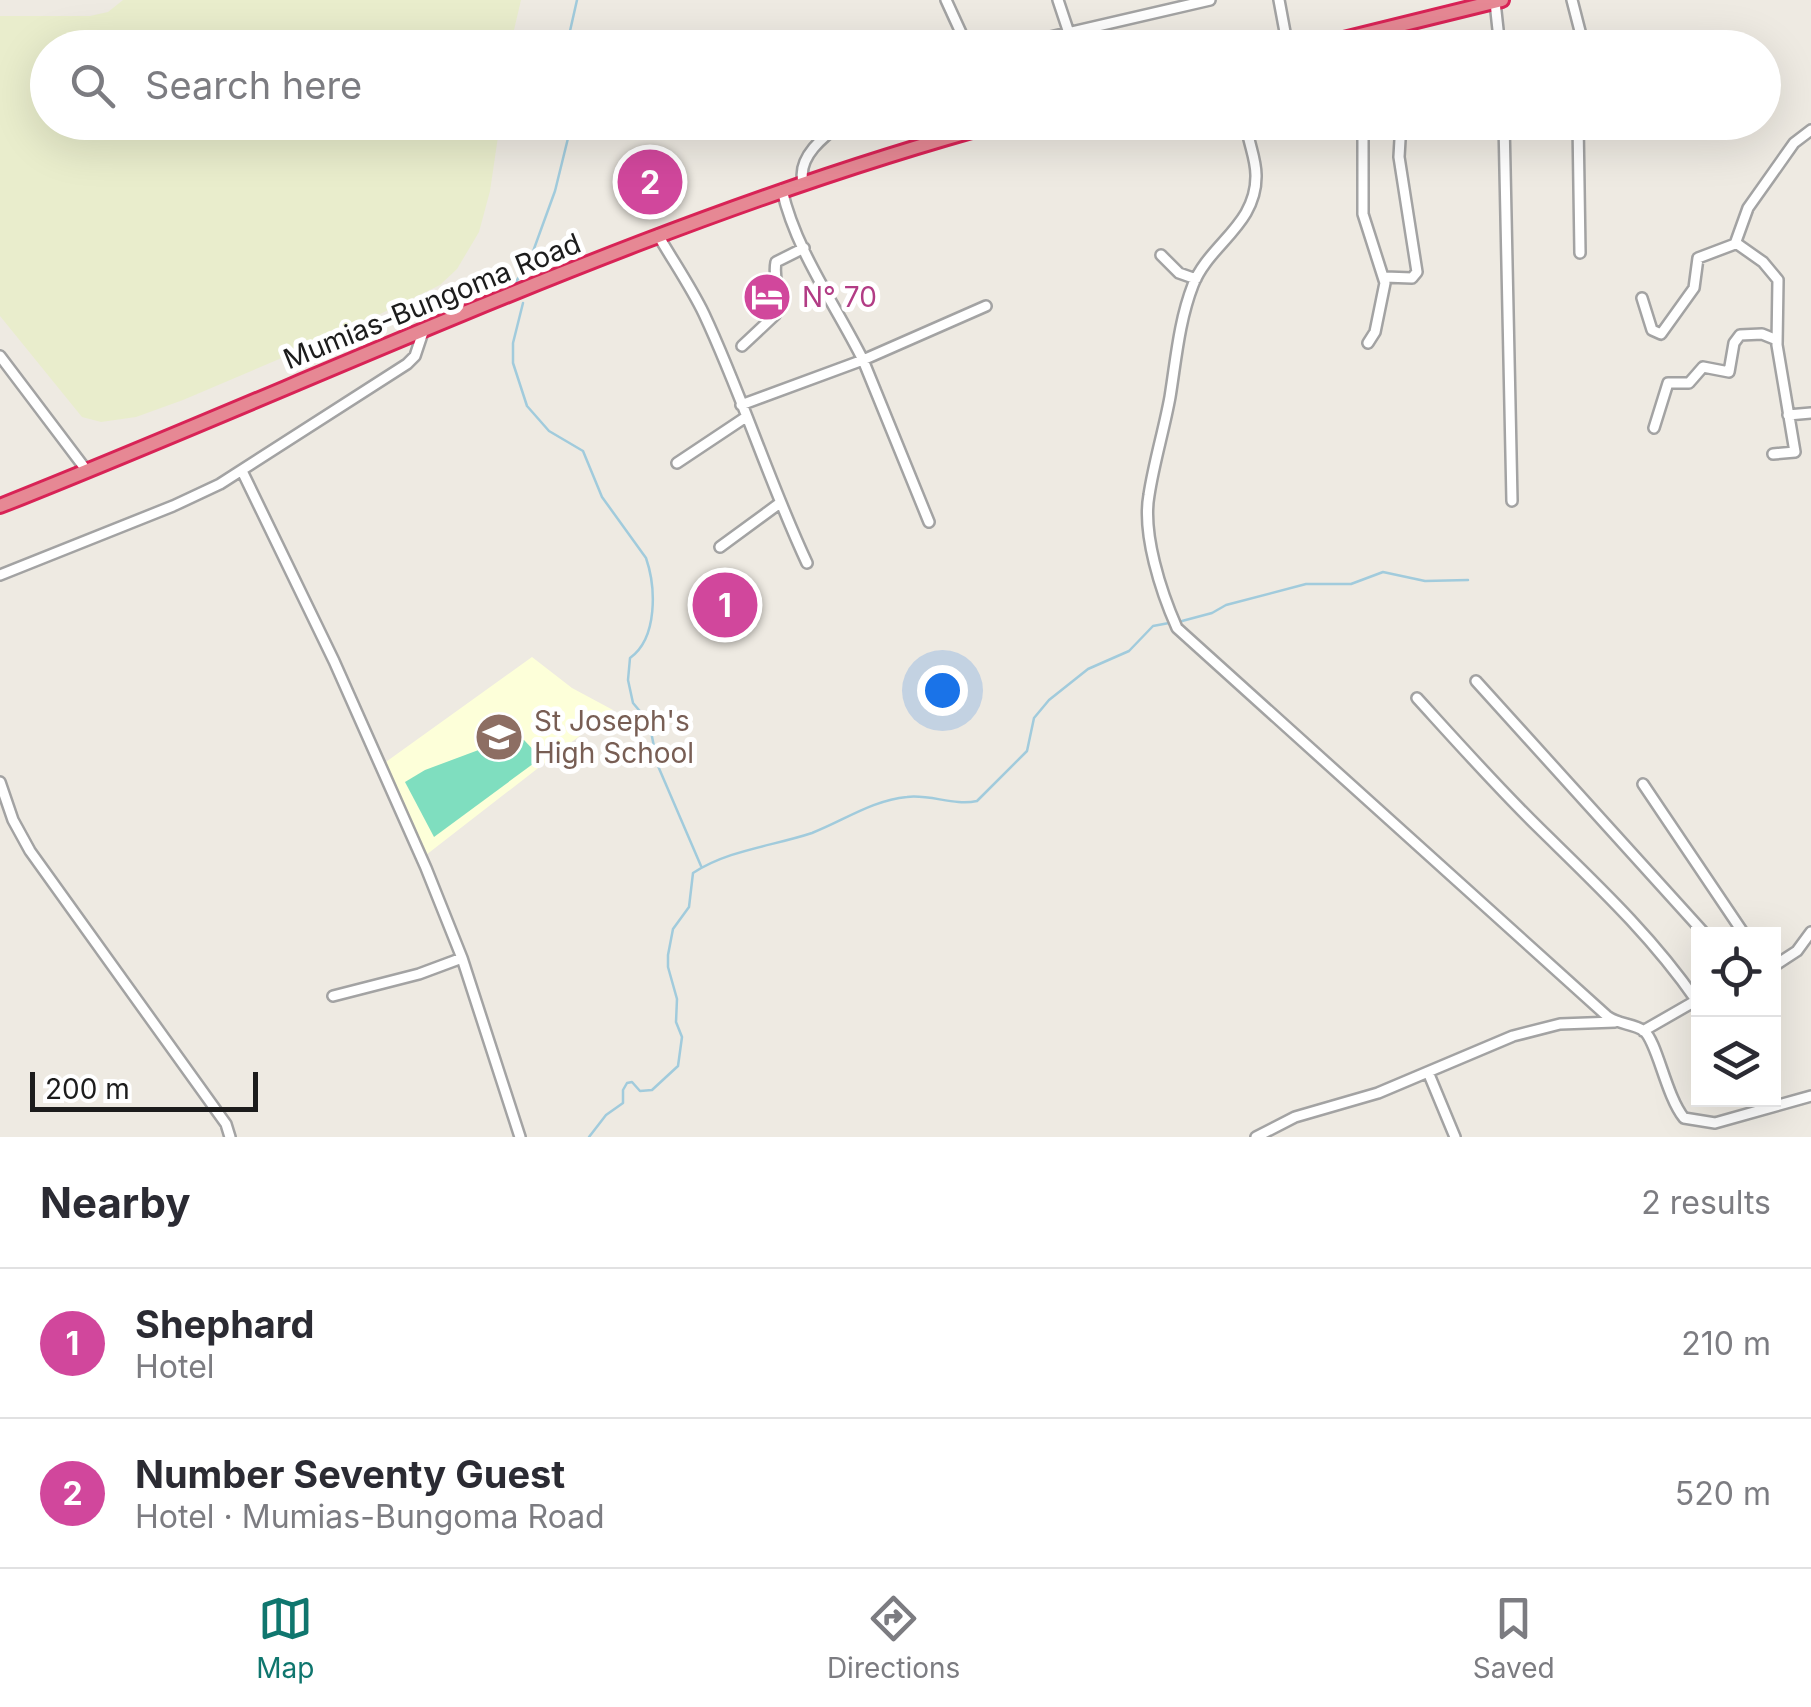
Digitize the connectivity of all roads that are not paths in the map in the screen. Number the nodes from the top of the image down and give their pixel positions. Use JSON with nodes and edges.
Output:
{"nodes":[{"id":1,"x":946,"y":0,"type":"edge"},
{"id":2,"x":1058,"y":0,"type":"edge"},
{"id":3,"x":1210,"y":0,"type":"edge"},
{"id":4,"x":1279,"y":0,"type":"edge"},
{"id":5,"x":1572,"y":0,"type":"edge"},
{"id":6,"x":1498,"y":1,"type":"edge"},
{"id":7,"x":1388,"y":28,"type":"joint"},
{"id":8,"x":960,"y":30,"type":"edge"},
{"id":9,"x":1068,"y":30,"type":"edge"},
{"id":10,"x":1082,"y":30,"type":"edge"},
{"id":11,"x":1284,"y":30,"type":"edge"},
{"id":12,"x":1384,"y":30,"type":"edge"},
{"id":13,"x":1499,"y":30,"type":"edge"},
{"id":14,"x":1580,"y":30,"type":"edge"},
{"id":15,"x":1811,"y":130,"type":"edge"},
{"id":16,"x":825,"y":140,"type":"edge"},
{"id":17,"x":944,"y":140,"type":"edge"},
{"id":18,"x":1248,"y":140,"type":"edge"},
{"id":19,"x":1363,"y":140,"type":"edge"},
{"id":20,"x":1400,"y":140,"type":"edge"},
{"id":21,"x":1504,"y":140,"type":"edge"},
{"id":22,"x":1578,"y":140,"type":"edge"},
{"id":23,"x":803,"y":182,"type":"junction"},
{"id":24,"x":782,"y":190,"type":"junction"},
{"id":25,"x":658,"y":234,"type":"junction"},
{"id":26,"x":1736,"y":243,"type":"junction"},
{"id":27,"x":804,"y":248,"type":"junction"},
{"id":28,"x":1580,"y":253,"type":"dead end"},
{"id":29,"x":1162,"y":255,"type":"dead end"},
{"id":30,"x":1384,"y":277,"type":"junction"},
{"id":31,"x":1196,"y":279,"type":"junction"},
{"id":32,"x":1642,"y":298,"type":"dead end"},
{"id":33,"x":986,"y":306,"type":"dead end"},
{"id":34,"x":423,"y":332,"type":"junction"},
{"id":35,"x":1777,"y":340,"type":"junction"},
{"id":36,"x":1368,"y":343,"type":"dead end"},
{"id":37,"x":742,"y":346,"type":"dead end"},
{"id":38,"x":0,"y":356,"type":"edge"},
{"id":39,"x":863,"y":360,"type":"junction"},
{"id":40,"x":741,"y":405,"type":"junction"},
{"id":41,"x":1811,"y":413,"type":"edge"},
{"id":42,"x":1788,"y":415,"type":"junction"},
{"id":43,"x":746,"y":417,"type":"junction"},
{"id":44,"x":1654,"y":428,"type":"dead end"},
{"id":45,"x":1773,"y":454,"type":"dead end"},
{"id":46,"x":678,"y":463,"type":"dead end"},
{"id":47,"x":88,"y":471,"type":"junction"},
{"id":48,"x":242,"y":471,"type":"junction"},
{"id":49,"x":1512,"y":501,"type":"dead end"},
{"id":50,"x":780,"y":503,"type":"junction"},
{"id":51,"x":0,"y":506,"type":"edge"},
{"id":52,"x":929,"y":522,"type":"dead end"},
{"id":53,"x":720,"y":547,"type":"dead end"},
{"id":54,"x":806,"y":563,"type":"dead end"},
{"id":55,"x":0,"y":575,"type":"edge"},
{"id":56,"x":1476,"y":681,"type":"dead end"},
{"id":57,"x":1417,"y":698,"type":"dead end"},
{"id":58,"x":0,"y":782,"type":"edge"},
{"id":59,"x":1643,"y":784,"type":"dead end"},
{"id":60,"x":1699,"y":927,"type":"edge"},
{"id":61,"x":1739,"y":927,"type":"edge"},
{"id":62,"x":1811,"y":932,"type":"edge"},
{"id":63,"x":462,"y":958,"type":"junction"},
{"id":64,"x":1781,"y":961,"type":"edge"},
{"id":65,"x":1691,"y":992,"type":"edge"},
{"id":66,"x":333,"y":996,"type":"dead end"},
{"id":67,"x":1691,"y":1003,"type":"edge"},
{"id":68,"x":1614,"y":1022,"type":"junction"},
{"id":69,"x":1644,"y":1030,"type":"junction"},
{"id":70,"x":1428,"y":1072,"type":"junction"},
{"id":71,"x":1811,"y":1096,"type":"edge"},
{"id":72,"x":230,"y":1137,"type":"edge"},
{"id":73,"x":520,"y":1137,"type":"edge"},
{"id":74,"x":1256,"y":1137,"type":"edge"},
{"id":75,"x":1456,"y":1137,"type":"edge"}],
"edges":[{"from":1,"to":8,"type":"street"},
{"from":2,"to":9,"type":"street"},
{"from":3,"to":10,"type":"street"},
{"from":4,"to":11,"type":"street"},
{"from":5,"to":14,"type":"street"},
{"from":6,"to":7,"type":"highway"},
{"from":6,"to":13,"type":"street"},
{"from":7,"to":12,"type":"highway"},
{"from":15,"to":26,"type":"street"},
{"from":16,"to":23,"type":"street"},
{"from":17,"to":23,"type":"highway","name":"Mumias-Bungoma Road"},
{"from":18,"to":31,"type":"street"},
{"from":19,"to":30,"type":"street"},
{"from":20,"to":30,"type":"street"},
{"from":21,"to":49,"type":"street"},
{"from":22,"to":28,"type":"street"},
{"from":23,"to":24,"type":"highway","name":"Mumias-Bungoma Road"},
{"from":24,"to":25,"type":"highway","name":"Mumias-Bungoma Road"},
{"from":24,"to":27,"type":"street"},
{"from":25,"to":34,"type":"highway","name":"Mumias-Bungoma Road"},
{"from":25,"to":40,"type":"street"},
{"from":26,"to":32,"type":"street"},
{"from":26,"to":35,"type":"street"},
{"from":27,"to":37,"type":"street"},
{"from":27,"to":39,"type":"street"},
{"from":29,"to":31,"type":"street"},
{"from":30,"to":36,"type":"street"},
{"from":31,"to":68,"type":"street"},
{"from":33,"to":39,"type":"street"},
{"from":34,"to":47,"type":"highway","name":"Mumias-Bungoma Road"},
{"from":34,"to":48,"type":"street"},
{"from":35,"to":42,"type":"street"},
{"from":35,"to":44,"type":"street"},
{"from":38,"to":47,"type":"street"},
{"from":39,"to":40,"type":"street"},
{"from":39,"to":52,"type":"street"},
{"from":40,"to":43,"type":"street"},
{"from":41,"to":42,"type":"street"},
{"from":42,"to":45,"type":"street"},
{"from":43,"to":46,"type":"street"},
{"from":43,"to":50,"type":"street"},
{"from":47,"to":51,"type":"highway","name":"Mumias-Bungoma Road"},
{"from":48,"to":55,"type":"street"},
{"from":48,"to":63,"type":"street"},
{"from":50,"to":53,"type":"street"},
{"from":50,"to":54,"type":"street"},
{"from":56,"to":60,"type":"street"},
{"from":57,"to":65,"type":"street"},
{"from":58,"to":72,"type":"street"},
{"from":59,"to":61,"type":"street"},
{"from":62,"to":64,"type":"street"},
{"from":63,"to":66,"type":"street"},
{"from":63,"to":73,"type":"street"},
{"from":67,"to":69,"type":"street"},
{"from":68,"to":69,"type":"street"},
{"from":68,"to":70,"type":"street"},
{"from":69,"to":71,"type":"street"},
{"from":70,"to":74,"type":"street"},
{"from":70,"to":75,"type":"street"}]}
